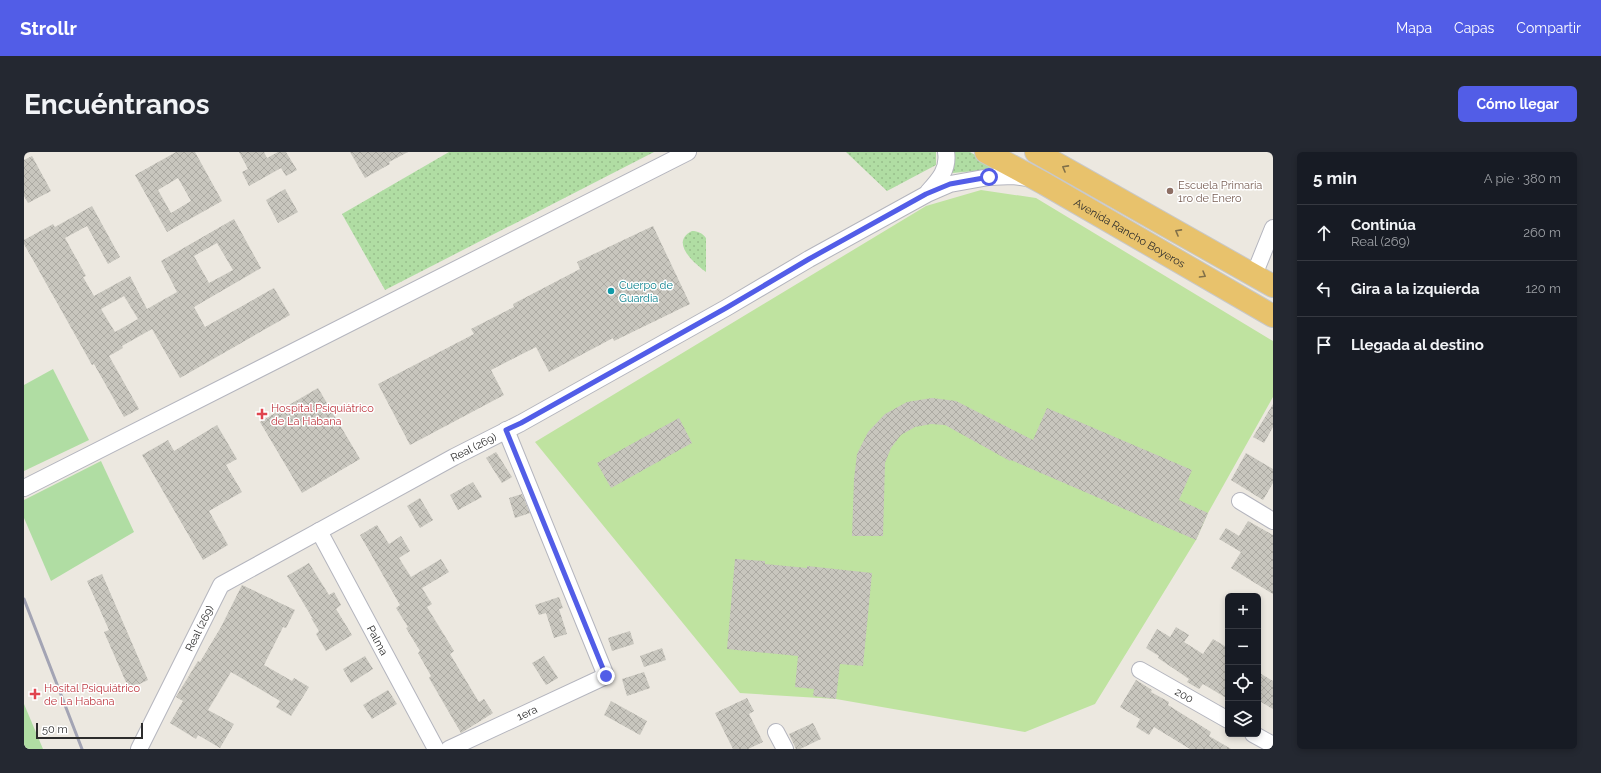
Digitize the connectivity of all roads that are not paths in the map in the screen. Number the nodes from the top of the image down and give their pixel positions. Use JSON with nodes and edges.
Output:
{"nodes":[{"id":1,"x":688,"y":152,"type":"edge"},
{"id":2,"x":946,"y":152,"type":"edge"},
{"id":3,"x":986,"y":152,"type":"edge"},
{"id":4,"x":1036,"y":152,"type":"edge"},
{"id":5,"x":1045,"y":184,"type":"junction"},
{"id":6,"x":926,"y":194,"type":"junction"},
{"id":7,"x":1273,"y":228,"type":"edge"},
{"id":8,"x":1254,"y":275,"type":"junction"},
{"id":9,"x":1273,"y":286,"type":"edge"},
{"id":10,"x":1273,"y":316,"type":"edge"},
{"id":11,"x":506,"y":430,"type":"junction"},
{"id":12,"x":24,"y":488,"type":"edge"},
{"id":13,"x":1240,"y":501,"type":"dead end"},
{"id":14,"x":1273,"y":521,"type":"edge"},
{"id":15,"x":319,"y":531,"type":"junction"},
{"id":16,"x":1140,"y":670,"type":"dead end"},
{"id":17,"x":1225,"y":718,"type":"edge"},
{"id":18,"x":776,"y":732,"type":"dead end"},
{"id":19,"x":1258,"y":737,"type":"edge"},
{"id":20,"x":1273,"y":745,"type":"edge"},
{"id":21,"x":139,"y":749,"type":"edge"},
{"id":22,"x":436,"y":749,"type":"edge"},
{"id":23,"x":449,"y":749,"type":"edge"},
{"id":24,"x":785,"y":749,"type":"edge"}],
"edges":[{"from":1,"to":12,"type":"street"},
{"from":2,"to":6,"type":"street","name":"Real (269)"},
{"from":3,"to":5,"type":"highway","name":"Avenida Rancho Boyeros"},
{"from":8,"to":4,"type":"highway","one_way":true},
{"from":5,"to":6,"type":"street","name":"Real (269)"},
{"from":5,"to":10,"type":"highway","name":"Avenida Rancho Boyeros","one_way":true},
{"from":6,"to":11,"type":"street","name":"Real (269)"},
{"from":7,"to":8,"type":"street"},
{"from":8,"to":9,"type":"highway"},
{"from":11,"to":15,"type":"street","name":"Real (269)"},
{"from":11,"to":23,"type":"street","name":"1era"},
{"from":13,"to":14,"type":"street"},
{"from":15,"to":21,"type":"street","name":"Real (269)"},
{"from":15,"to":22,"type":"street","name":"Palma"},
{"from":16,"to":17,"type":"street","name":"200"},
{"from":18,"to":24,"type":"street"},
{"from":19,"to":20,"type":"street"}]}
